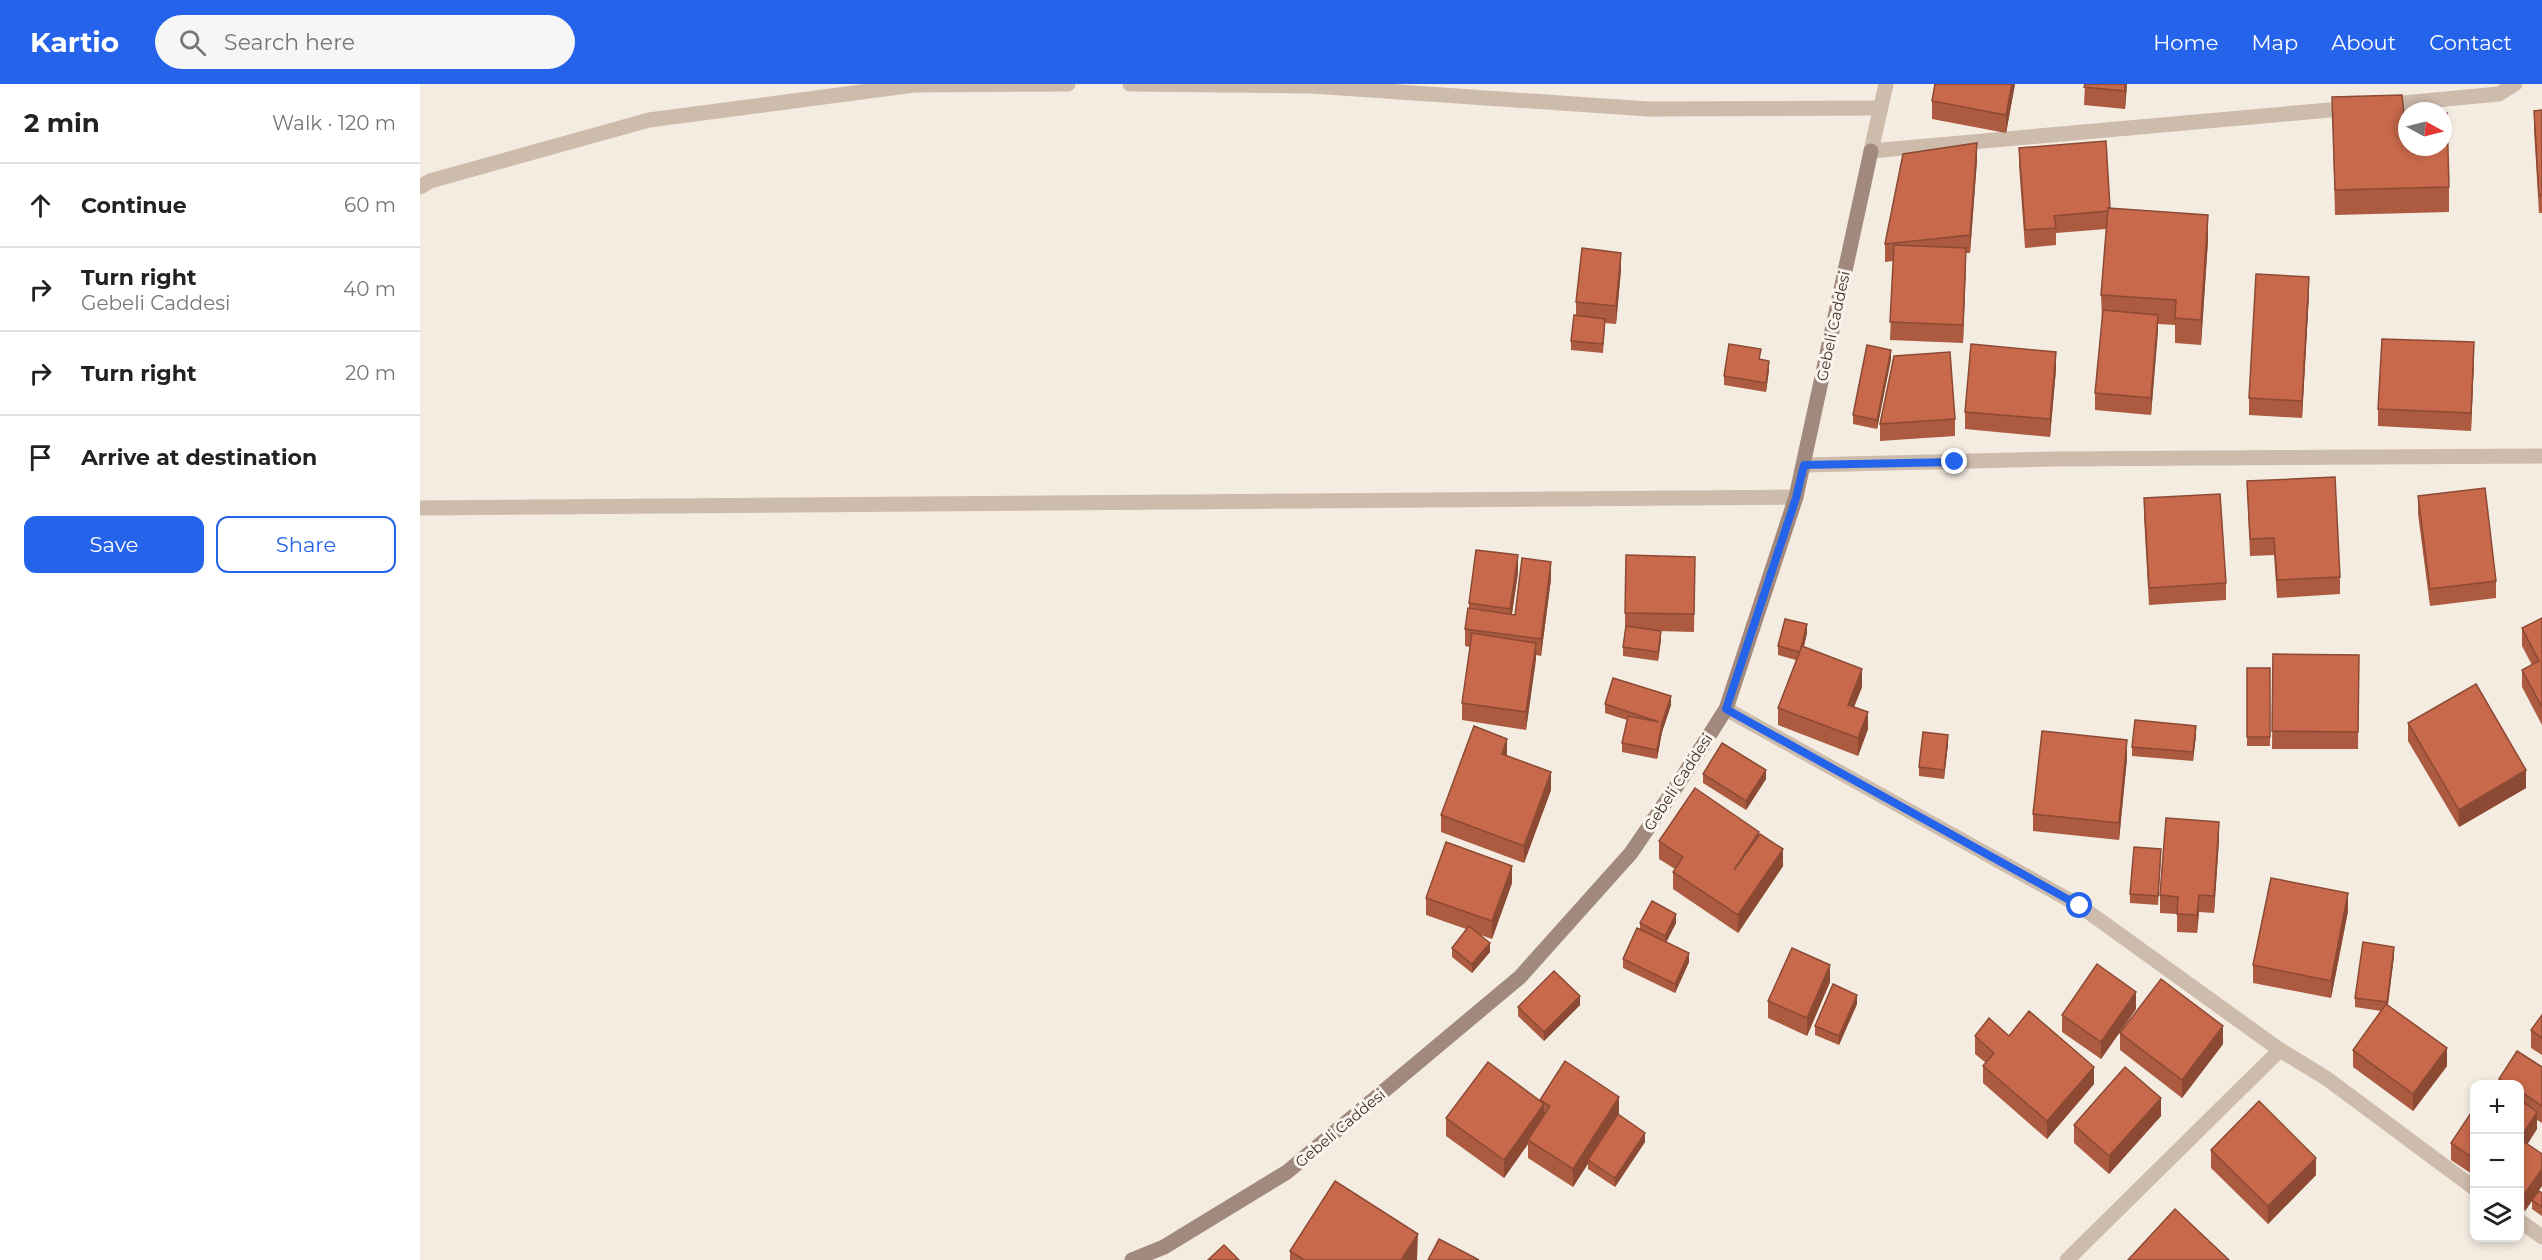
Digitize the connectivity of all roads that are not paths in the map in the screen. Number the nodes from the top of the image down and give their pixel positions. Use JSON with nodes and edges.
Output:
{"nodes":[{"id":1,"x":1068,"y":84,"type":"edge"},
{"id":2,"x":1130,"y":84,"type":"edge"},
{"id":3,"x":1886,"y":84,"type":"edge"},
{"id":4,"x":2515,"y":84,"type":"edge"},
{"id":5,"x":1880,"y":108,"type":"junction"},
{"id":6,"x":1871,"y":151,"type":"junction"},
{"id":7,"x":420,"y":187,"type":"edge"},
{"id":8,"x":2542,"y":456,"type":"edge"},
{"id":9,"x":1804,"y":465,"type":"junction"},
{"id":10,"x":1796,"y":498,"type":"junction"},
{"id":11,"x":420,"y":508,"type":"edge"},
{"id":12,"x":1726,"y":709,"type":"junction"},
{"id":13,"x":2280,"y":1050,"type":"junction"},
{"id":14,"x":2470,"y":1184,"type":"edge"},
{"id":15,"x":2524,"y":1224,"type":"edge"},
{"id":16,"x":2542,"y":1237,"type":"edge"},
{"id":17,"x":1132,"y":1260,"type":"edge"},
{"id":18,"x":2067,"y":1260,"type":"edge"}],
"edges":[{"from":1,"to":7,"type":"street"},
{"from":2,"to":5,"type":"street"},
{"from":3,"to":5,"type":"street","name":"Gebeli Caddesi"},
{"from":4,"to":6,"type":"street"},
{"from":5,"to":6,"type":"street","name":"Gebeli Caddesi"},
{"from":6,"to":9,"type":"main road","name":"Gebeli Caddesi"},
{"from":8,"to":9,"type":"street"},
{"from":9,"to":10,"type":"main road","name":"Gebeli Caddesi"},
{"from":10,"to":11,"type":"street"},
{"from":10,"to":12,"type":"main road","name":"Gebeli Caddesi"},
{"from":12,"to":13,"type":"street"},
{"from":12,"to":17,"type":"main road","name":"Gebeli Caddesi"},
{"from":13,"to":14,"type":"street"},
{"from":13,"to":18,"type":"street"},
{"from":15,"to":16,"type":"street"}]}
